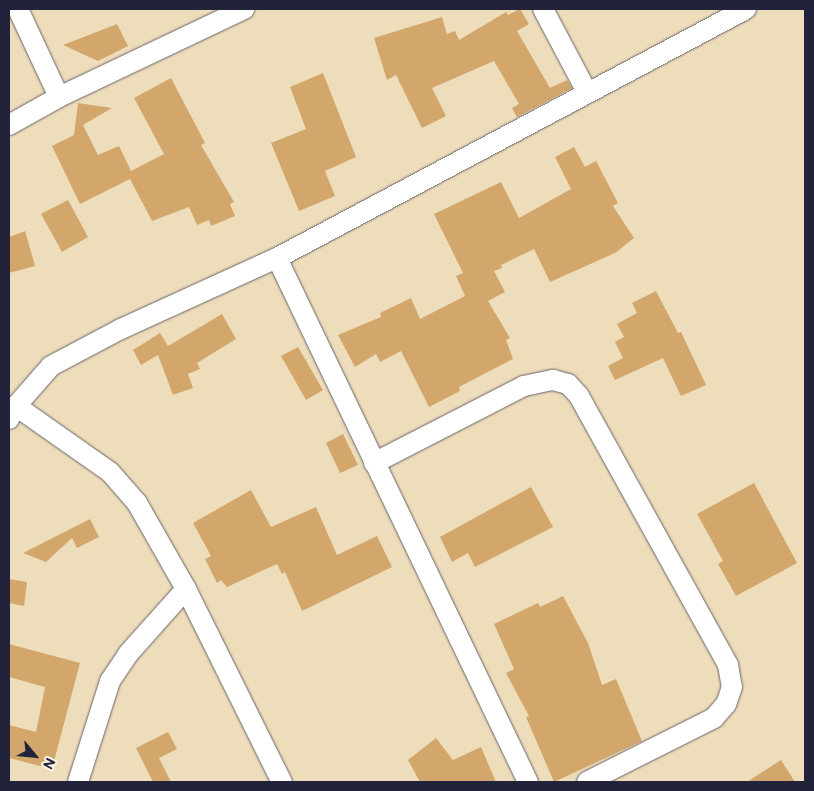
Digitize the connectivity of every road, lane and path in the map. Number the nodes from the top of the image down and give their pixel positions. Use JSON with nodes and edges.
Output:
{"nodes":[{"id":1,"x":18,"y":9,"type":"edge"},
{"id":2,"x":244,"y":9,"type":"edge"},
{"id":3,"x":543,"y":9,"type":"edge"},
{"id":4,"x":746,"y":9,"type":"edge"},
{"id":5,"x":587,"y":92,"type":"junction"},
{"id":6,"x":59,"y":97,"type":"junction"},
{"id":7,"x":9,"y":124,"type":"edge"},
{"id":8,"x":277,"y":258,"type":"junction"},
{"id":9,"x":12,"y":412,"type":"edge"},
{"id":10,"x":374,"y":463,"type":"junction"},
{"id":11,"x":186,"y":589,"type":"junction"},
{"id":12,"x":78,"y":782,"type":"edge"},
{"id":13,"x":282,"y":782,"type":"edge"},
{"id":14,"x":528,"y":782,"type":"edge"},
{"id":15,"x":587,"y":782,"type":"edge"}],
"edges":[{"from":1,"to":6,"type":"street"},
{"from":2,"to":6,"type":"street"},
{"from":3,"to":5,"type":"street"},
{"from":4,"to":5,"type":"street"},
{"from":5,"to":8,"type":"street"},
{"from":6,"to":7,"type":"street"},
{"from":8,"to":9,"type":"street"},
{"from":8,"to":10,"type":"street"},
{"from":9,"to":11,"type":"street"},
{"from":10,"to":14,"type":"street"},
{"from":10,"to":15,"type":"street"},
{"from":11,"to":12,"type":"street"},
{"from":11,"to":13,"type":"street"}]}
